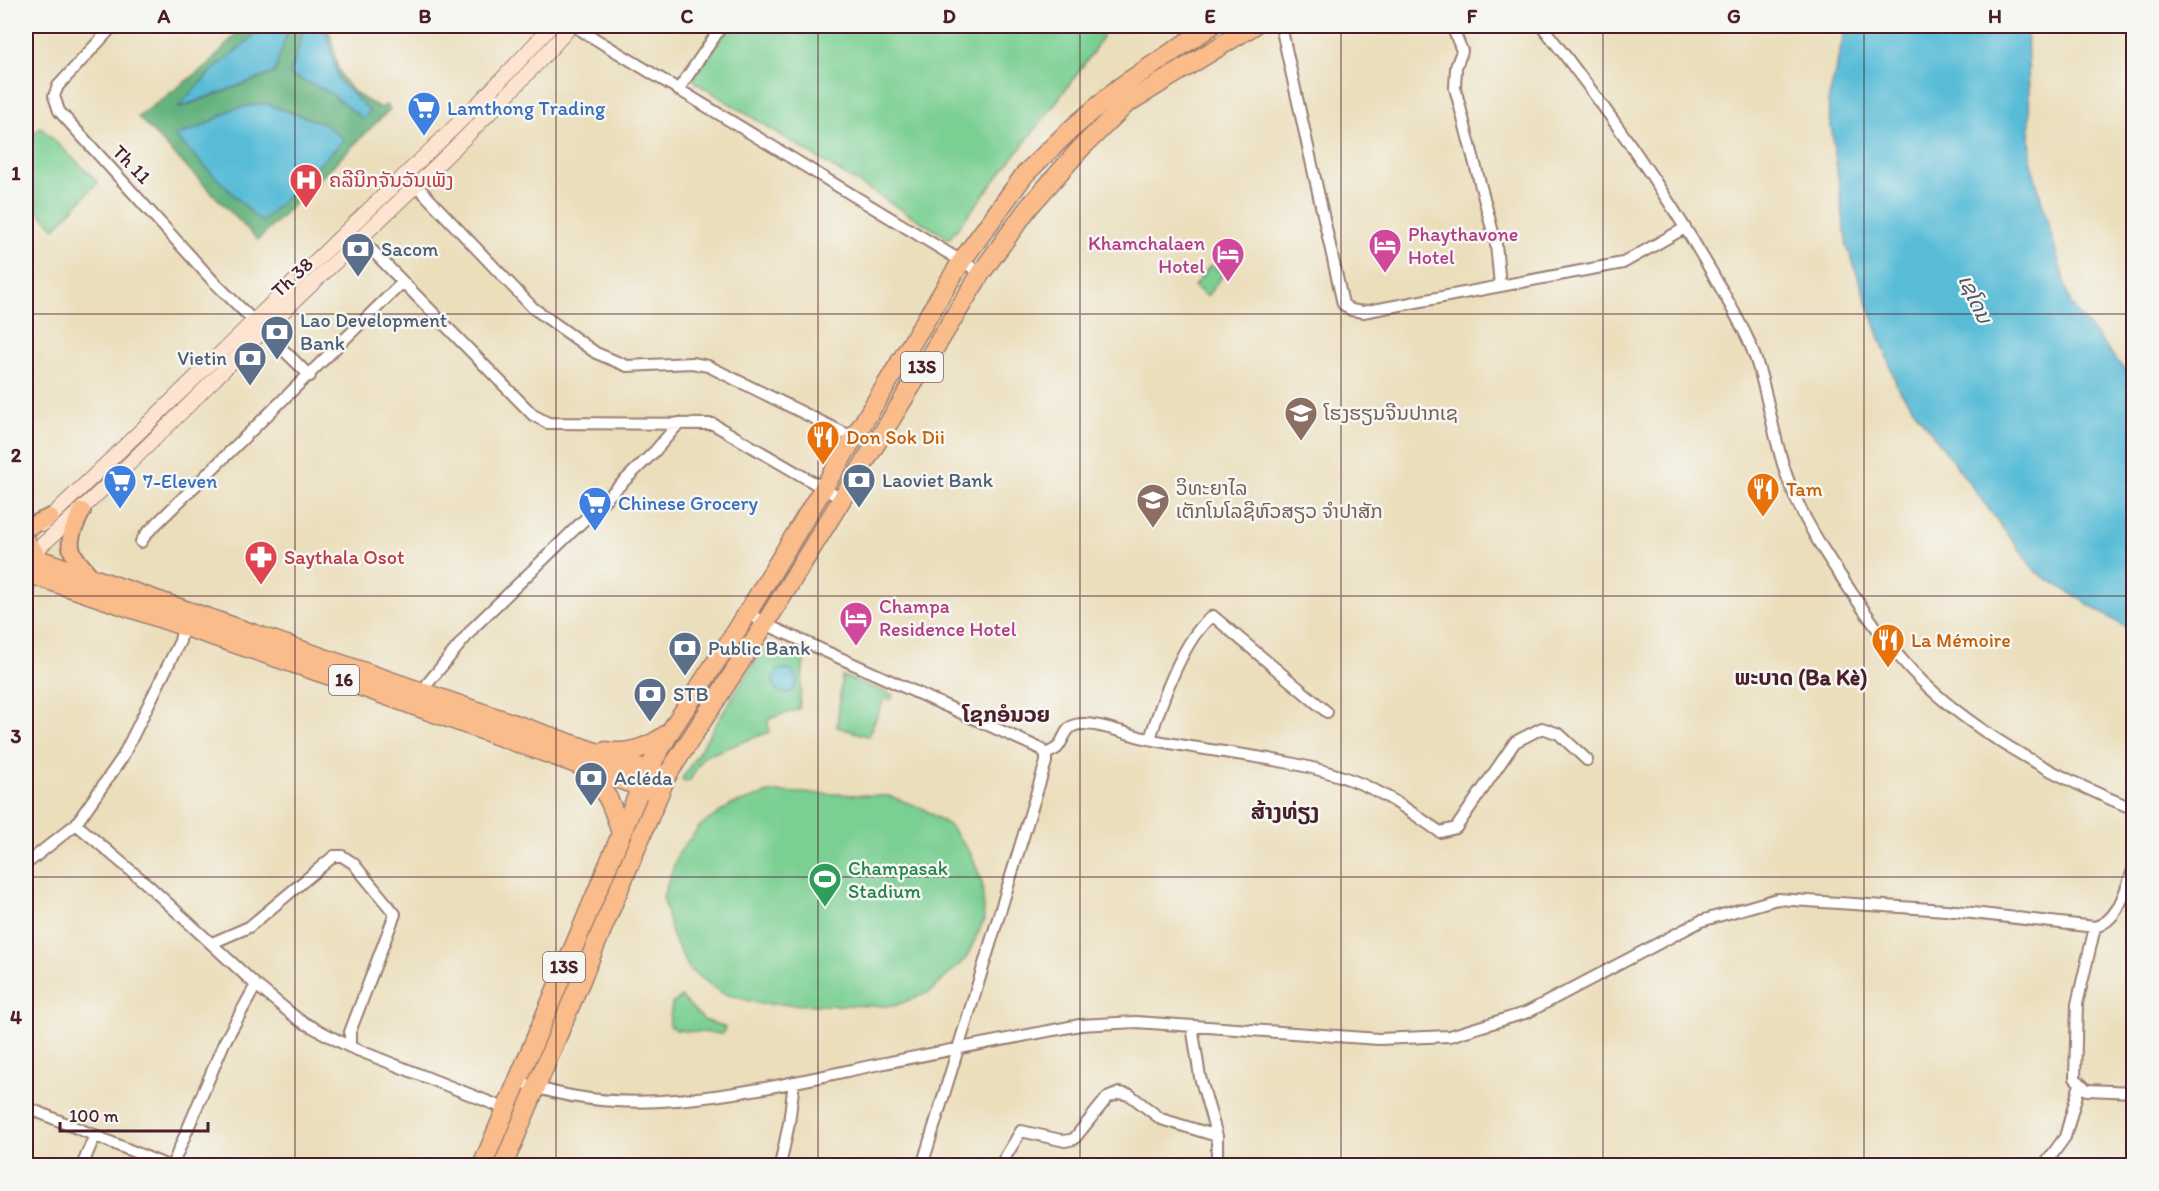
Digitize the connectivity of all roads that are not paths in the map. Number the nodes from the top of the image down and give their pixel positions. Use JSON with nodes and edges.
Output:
{"nodes":[{"id":1,"x":113,"y":26,"type":"edge"},
{"id":2,"x":551,"y":26,"type":"edge"},
{"id":3,"x":572,"y":26,"type":"edge"},
{"id":4,"x":722,"y":26,"type":"edge"},
{"id":5,"x":1209,"y":26,"type":"edge"},
{"id":6,"x":1253,"y":26,"type":"edge"},
{"id":7,"x":1281,"y":26,"type":"edge"},
{"id":8,"x":1452,"y":26,"type":"edge"},
{"id":9,"x":1542,"y":26,"type":"edge"},
{"id":10,"x":678,"y":90,"type":"junction"},
{"id":11,"x":416,"y":185,"type":"junction"},
{"id":12,"x":1685,"y":228,"type":"junction"},
{"id":13,"x":361,"y":238,"type":"junction"},
{"id":14,"x":961,"y":262,"type":"junction"},
{"id":15,"x":981,"y":273,"type":"junction"},
{"id":16,"x":403,"y":282,"type":"junction"},
{"id":17,"x":1500,"y":285,"type":"junction"},
{"id":18,"x":257,"y":327,"type":"junction"},
{"id":19,"x":310,"y":376,"type":"junction"},
{"id":20,"x":679,"y":423,"type":"junction"},
{"id":21,"x":854,"y":438,"type":"junction"},
{"id":22,"x":824,"y":489,"type":"junction"},
{"id":23,"x":840,"y":498,"type":"junction"},
{"id":24,"x":82,"y":511,"type":"junction"},
{"id":25,"x":50,"y":517,"type":"junction"},
{"id":26,"x":26,"y":528,"type":"edge"},
{"id":27,"x":141,"y":542,"type":"dead end"},
{"id":28,"x":29,"y":557,"type":"edge"},
{"id":29,"x":93,"y":579,"type":"junction"},
{"id":30,"x":747,"y":612,"type":"junction"},
{"id":31,"x":185,"y":620,"type":"junction"},
{"id":32,"x":765,"y":624,"type":"junction"},
{"id":33,"x":417,"y":698,"type":"junction"},
{"id":34,"x":1327,"y":712,"type":"dead end"},
{"id":35,"x":670,"y":731,"type":"junction"},
{"id":36,"x":1150,"y":739,"type":"junction"},
{"id":37,"x":574,"y":754,"type":"junction"},
{"id":38,"x":1046,"y":754,"type":"junction"},
{"id":39,"x":1587,"y":760,"type":"dead end"},
{"id":40,"x":648,"y":770,"type":"junction"},
{"id":41,"x":663,"y":785,"type":"junction"},
{"id":42,"x":641,"y":787,"type":"junction"},
{"id":43,"x":2133,"y":809,"type":"edge"},
{"id":44,"x":76,"y":824,"type":"junction"},
{"id":45,"x":621,"y":833,"type":"junction"},
{"id":46,"x":26,"y":864,"type":"edge"},
{"id":47,"x":2133,"y":868,"type":"edge"},
{"id":48,"x":2095,"y":927,"type":"junction"},
{"id":49,"x":212,"y":943,"type":"junction"},
{"id":50,"x":256,"y":985,"type":"junction"},
{"id":51,"x":1192,"y":1026,"type":"junction"},
{"id":52,"x":350,"y":1047,"type":"junction"},
{"id":53,"x":960,"y":1048,"type":"junction"},
{"id":54,"x":517,"y":1080,"type":"junction"},
{"id":55,"x":794,"y":1082,"type":"junction"},
{"id":56,"x":2080,"y":1084,"type":"junction"},
{"id":57,"x":536,"y":1089,"type":"junction"},
{"id":58,"x":2133,"y":1092,"type":"edge"},
{"id":59,"x":26,"y":1107,"type":"edge"},
{"id":60,"x":505,"y":1109,"type":"junction"},
{"id":61,"x":528,"y":1111,"type":"junction"},
{"id":62,"x":95,"y":1135,"type":"junction"},
{"id":63,"x":1216,"y":1136,"type":"junction"},
{"id":64,"x":82,"y":1166,"type":"edge"},
{"id":65,"x":170,"y":1166,"type":"edge"},
{"id":66,"x":482,"y":1166,"type":"edge"},
{"id":67,"x":503,"y":1166,"type":"edge"},
{"id":68,"x":780,"y":1166,"type":"edge"},
{"id":69,"x":922,"y":1166,"type":"edge"},
{"id":70,"x":1000,"y":1166,"type":"edge"},
{"id":71,"x":1217,"y":1166,"type":"edge"},
{"id":72,"x":2044,"y":1166,"type":"edge"}],
"edges":[{"from":1,"to":18,"type":"street","name":"Th 11"},
{"from":2,"to":18,"type":"street","name":"Th 38"},
{"from":3,"to":10,"type":"street"},
{"from":3,"to":11,"type":"street","name":"Th 38"},
{"from":4,"to":10,"type":"street"},
{"from":5,"to":14,"type":"highway","number":"13S"},
{"from":6,"to":15,"type":"highway","number":"13S"},
{"from":7,"to":17,"type":"street"},
{"from":8,"to":17,"type":"street"},
{"from":9,"to":12,"type":"street"},
{"from":10,"to":14,"type":"street"},
{"from":11,"to":13,"type":"street","name":"Th 38"},
{"from":11,"to":21,"type":"street"},
{"from":12,"to":17,"type":"street"},
{"from":12,"to":43,"type":"street"},
{"from":13,"to":16,"type":"street"},
{"from":13,"to":18,"type":"street","name":"Th 38"},
{"from":14,"to":15,"type":"street"},
{"from":14,"to":21,"type":"highway","number":"13S"},
{"from":15,"to":23,"type":"highway","number":"13S"},
{"from":16,"to":19,"type":"street"},
{"from":16,"to":20,"type":"street"},
{"from":18,"to":19,"type":"street","name":"Th 11"},
{"from":18,"to":24,"type":"street","name":"Th 38"},
{"from":18,"to":25,"type":"street","name":"Th 38"},
{"from":19,"to":27,"type":"street"},
{"from":20,"to":22,"type":"street"},
{"from":20,"to":33,"type":"street"},
{"from":21,"to":22,"type":"highway","number":"13S"},
{"from":22,"to":23,"type":"street"},
{"from":22,"to":30,"type":"highway","number":"13S"},
{"from":23,"to":32,"type":"highway","number":"13S"},
{"from":24,"to":28,"type":"street","name":"Th 38"},
{"from":24,"to":29,"type":"main road"},
{"from":25,"to":26,"type":"main road"},
{"from":25,"to":28,"type":"street","name":"Th 38"},
{"from":28,"to":29,"type":"highway","number":"16"},
{"from":28,"to":31,"type":"highway","number":"16"},
{"from":29,"to":31,"type":"highway","number":"16"},
{"from":30,"to":32,"type":"street"},
{"from":30,"to":35,"type":"highway","number":"13S"},
{"from":31,"to":33,"type":"highway","number":"16"},
{"from":31,"to":44,"type":"street"},
{"from":32,"to":38,"type":"street"},
{"from":32,"to":41,"type":"highway","number":"13S"},
{"from":33,"to":37,"type":"highway","number":"16"},
{"from":34,"to":36,"type":"street"},
{"from":35,"to":37,"type":"highway"},
{"from":35,"to":40,"type":"highway","number":"13S"},
{"from":36,"to":38,"type":"street"},
{"from":36,"to":39,"type":"street"},
{"from":37,"to":40,"type":"highway","number":"16"},
{"from":37,"to":42,"type":"highway","number":"16"},
{"from":37,"to":45,"type":"highway"},
{"from":38,"to":53,"type":"street"},
{"from":40,"to":41,"type":"highway","number":"16"},
{"from":40,"to":42,"type":"highway","number":"13S"},
{"from":41,"to":42,"type":"highway","number":"16"},
{"from":41,"to":57,"type":"highway","number":"13S"},
{"from":42,"to":45,"type":"highway","number":"13S"},
{"from":44,"to":46,"type":"street"},
{"from":44,"to":49,"type":"street"},
{"from":45,"to":54,"type":"highway","number":"13S"},
{"from":47,"to":48,"type":"street"},
{"from":48,"to":51,"type":"street"},
{"from":48,"to":56,"type":"street"},
{"from":49,"to":50,"type":"street"},
{"from":49,"to":52,"type":"street"},
{"from":50,"to":52,"type":"street"},
{"from":50,"to":65,"type":"street"},
{"from":51,"to":53,"type":"street"},
{"from":51,"to":63,"type":"street"},
{"from":52,"to":60,"type":"street"},
{"from":53,"to":55,"type":"street"},
{"from":53,"to":69,"type":"street"},
{"from":54,"to":57,"type":"street"},
{"from":54,"to":60,"type":"highway","number":"13S"},
{"from":55,"to":57,"type":"street"},
{"from":55,"to":68,"type":"street"},
{"from":56,"to":58,"type":"street"},
{"from":56,"to":72,"type":"street"},
{"from":57,"to":61,"type":"highway","number":"13S"},
{"from":59,"to":62,"type":"street"},
{"from":60,"to":61,"type":"street"},
{"from":60,"to":66,"type":"highway","number":"13S"},
{"from":61,"to":67,"type":"highway","number":"13S"},
{"from":62,"to":64,"type":"street"},
{"from":62,"to":65,"type":"street"},
{"from":63,"to":70,"type":"street"},
{"from":63,"to":71,"type":"street"}]}
